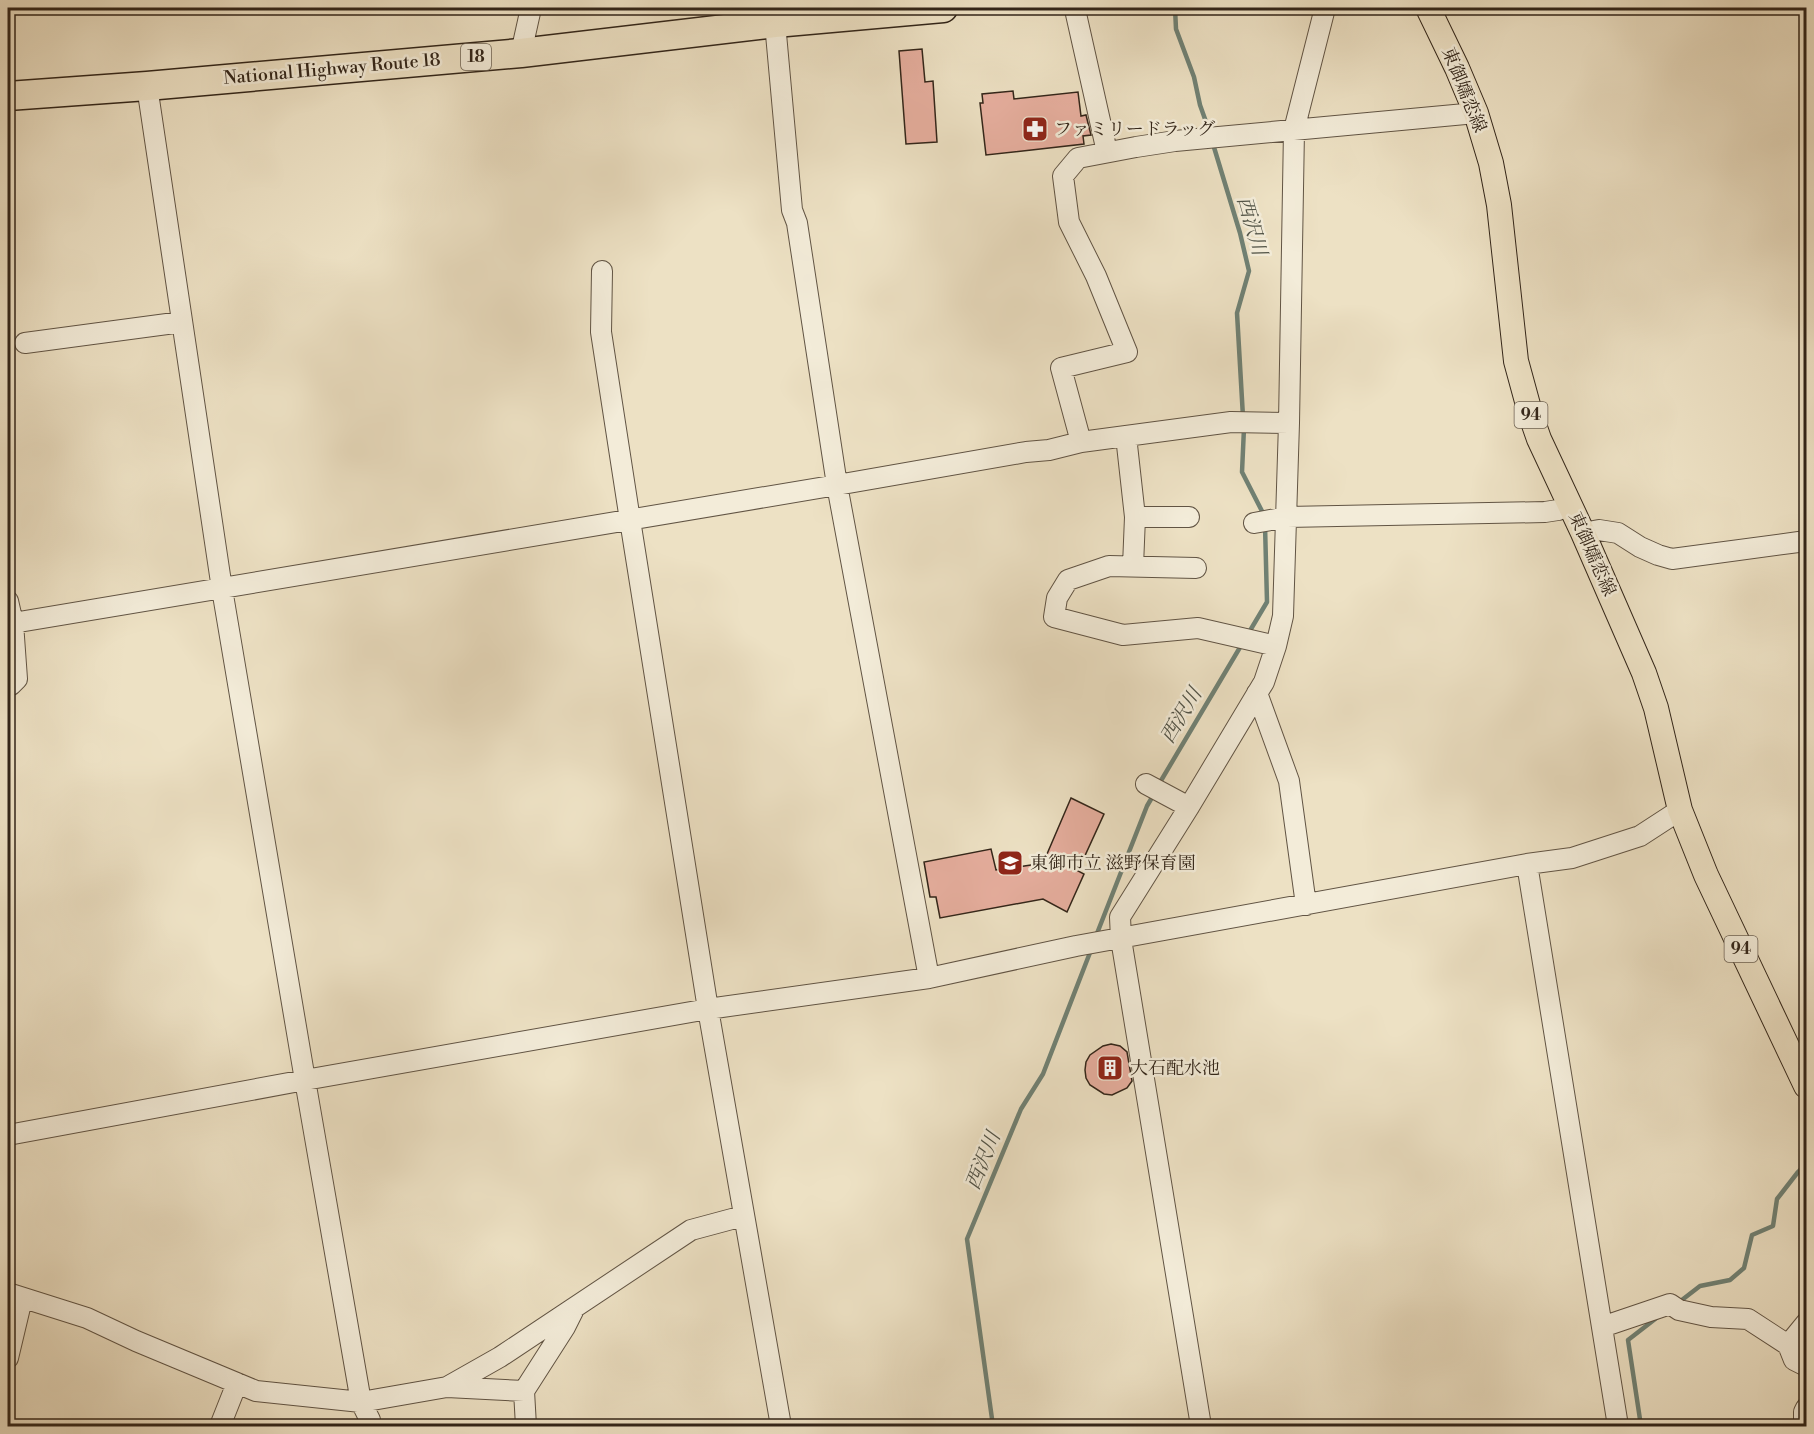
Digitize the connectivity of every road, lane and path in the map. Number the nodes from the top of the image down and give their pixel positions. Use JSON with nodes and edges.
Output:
{"nodes":[{"id":1,"x":531,"y":8,"type":"edge"},
{"id":2,"x":943,"y":8,"type":"edge"},
{"id":3,"x":1325,"y":8,"type":"edge"},
{"id":4,"x":1428,"y":8,"type":"edge"},
{"id":5,"x":1076,"y":14,"type":"dead end"},
{"id":6,"x":775,"y":23,"type":"junction"},
{"id":7,"x":521,"y":52,"type":"junction"},
{"id":8,"x":147,"y":86,"type":"junction"},
{"id":9,"x":8,"y":96,"type":"edge"},
{"id":10,"x":1476,"y":113,"type":"junction"},
{"id":11,"x":1294,"y":130,"type":"junction"},
{"id":12,"x":1107,"y":152,"type":"junction"},
{"id":13,"x":602,"y":271,"type":"dead end"},
{"id":14,"x":182,"y":322,"type":"junction"},
{"id":15,"x":25,"y":343,"type":"dead end"},
{"id":16,"x":1289,"y":423,"type":"junction"},
{"id":17,"x":1126,"y":436,"type":"junction"},
{"id":18,"x":1081,"y":442,"type":"junction"},
{"id":19,"x":837,"y":485,"type":"junction"},
{"id":20,"x":1570,"y":505,"type":"junction"},
{"id":21,"x":1135,"y":517,"type":"junction"},
{"id":22,"x":1189,"y":517,"type":"dead end"},
{"id":23,"x":1281,"y":518,"type":"junction"},
{"id":24,"x":630,"y":520,"type":"junction"},
{"id":25,"x":1254,"y":523,"type":"dead end"},
{"id":26,"x":1583,"y":533,"type":"junction"},
{"id":27,"x":1806,"y":541,"type":"edge"},
{"id":28,"x":1133,"y":566,"type":"junction"},
{"id":29,"x":1196,"y":568,"type":"dead end"},
{"id":30,"x":222,"y":588,"type":"junction"},
{"id":31,"x":8,"y":601,"type":"edge"},
{"id":32,"x":13,"y":623,"type":"junction"},
{"id":33,"x":1276,"y":646,"type":"junction"},
{"id":34,"x":8,"y":685,"type":"edge"},
{"id":35,"x":1257,"y":693,"type":"junction"},
{"id":36,"x":1146,"y":784,"type":"dead end"},
{"id":37,"x":1189,"y":807,"type":"junction"},
{"id":38,"x":1680,"y":810,"type":"junction"},
{"id":39,"x":1527,"y":864,"type":"junction"},
{"id":40,"x":1306,"y":905,"type":"junction"},
{"id":41,"x":1114,"y":940,"type":"junction"},
{"id":42,"x":929,"y":978,"type":"junction"},
{"id":43,"x":708,"y":1009,"type":"junction"},
{"id":44,"x":305,"y":1080,"type":"junction"},
{"id":45,"x":1806,"y":1086,"type":"edge"},
{"id":46,"x":8,"y":1135,"type":"edge"},
{"id":47,"x":743,"y":1216,"type":"junction"},
{"id":48,"x":15,"y":1296,"type":"edge"},
{"id":49,"x":574,"y":1309,"type":"junction"},
{"id":50,"x":1806,"y":1323,"type":"edge"},
{"id":51,"x":1602,"y":1327,"type":"junction"},
{"id":52,"x":1788,"y":1345,"type":"junction"},
{"id":53,"x":8,"y":1358,"type":"edge"},
{"id":54,"x":1806,"y":1366,"type":"edge"},
{"id":55,"x":237,"y":1383,"type":"junction"},
{"id":56,"x":447,"y":1387,"type":"junction"},
{"id":57,"x":524,"y":1391,"type":"junction"},
{"id":58,"x":361,"y":1402,"type":"junction"},
{"id":59,"x":1806,"y":1408,"type":"edge"},
{"id":60,"x":220,"y":1426,"type":"edge"},
{"id":61,"x":370,"y":1426,"type":"edge"},
{"id":62,"x":526,"y":1426,"type":"edge"},
{"id":63,"x":781,"y":1426,"type":"edge"},
{"id":64,"x":1202,"y":1426,"type":"edge"},
{"id":65,"x":1618,"y":1426,"type":"edge"},
{"id":66,"x":1804,"y":1426,"type":"edge"}],
"edges":[{"from":1,"to":7,"type":"street"},
{"from":2,"to":6,"type":"highway","name":"National Highway Route 18","number":"18"},
{"from":3,"to":11,"type":"street"},
{"from":4,"to":10,"type":"main road","name":"東御嬬恋線","number":"94"},
{"from":5,"to":12,"type":"street"},
{"from":6,"to":7,"type":"highway","name":"National Highway Route 18","number":"18"},
{"from":6,"to":19,"type":"street"},
{"from":7,"to":8,"type":"highway","name":"National Highway Route 18","number":"18"},
{"from":8,"to":9,"type":"highway","name":"National Highway Route 18","number":"18"},
{"from":8,"to":14,"type":"street"},
{"from":10,"to":11,"type":"street"},
{"from":10,"to":20,"type":"main road","name":"東御嬬恋線","number":"94"},
{"from":11,"to":12,"type":"street"},
{"from":11,"to":16,"type":"street"},
{"from":12,"to":18,"type":"street"},
{"from":13,"to":24,"type":"street"},
{"from":14,"to":15,"type":"street"},
{"from":14,"to":30,"type":"street"},
{"from":16,"to":17,"type":"street"},
{"from":16,"to":23,"type":"street"},
{"from":17,"to":18,"type":"street"},
{"from":17,"to":21,"type":"street"},
{"from":18,"to":19,"type":"street"},
{"from":19,"to":24,"type":"street"},
{"from":19,"to":42,"type":"street"},
{"from":20,"to":23,"type":"street"},
{"from":20,"to":26,"type":"main road","name":"東御嬬恋線","number":"94"},
{"from":21,"to":22,"type":"street"},
{"from":21,"to":28,"type":"street"},
{"from":23,"to":25,"type":"street"},
{"from":23,"to":33,"type":"street"},
{"from":24,"to":30,"type":"street"},
{"from":24,"to":43,"type":"street"},
{"from":26,"to":27,"type":"street"},
{"from":26,"to":38,"type":"main road","name":"東御嬬恋線","number":"94"},
{"from":28,"to":29,"type":"street"},
{"from":28,"to":33,"type":"street"},
{"from":30,"to":32,"type":"street"},
{"from":30,"to":44,"type":"street"},
{"from":31,"to":32,"type":"street"},
{"from":32,"to":34,"type":"street"},
{"from":33,"to":35,"type":"street"},
{"from":35,"to":37,"type":"street"},
{"from":35,"to":40,"type":"street"},
{"from":36,"to":37,"type":"street"},
{"from":37,"to":41,"type":"street"},
{"from":38,"to":39,"type":"street"},
{"from":38,"to":45,"type":"main road","name":"東御嬬恋線","number":"94"},
{"from":39,"to":40,"type":"street"},
{"from":39,"to":51,"type":"street"},
{"from":40,"to":41,"type":"street"},
{"from":41,"to":42,"type":"street"},
{"from":41,"to":64,"type":"street"},
{"from":42,"to":43,"type":"street"},
{"from":43,"to":44,"type":"street"},
{"from":43,"to":47,"type":"street"},
{"from":44,"to":46,"type":"street"},
{"from":44,"to":58,"type":"street"},
{"from":47,"to":49,"type":"street"},
{"from":47,"to":63,"type":"street"},
{"from":48,"to":53,"type":"street"},
{"from":48,"to":55,"type":"street"},
{"from":49,"to":56,"type":"street"},
{"from":49,"to":57,"type":"street"},
{"from":50,"to":52,"type":"street"},
{"from":51,"to":52,"type":"street"},
{"from":51,"to":65,"type":"street"},
{"from":52,"to":54,"type":"street"},
{"from":55,"to":58,"type":"street"},
{"from":55,"to":60,"type":"street"},
{"from":56,"to":57,"type":"street"},
{"from":56,"to":58,"type":"street"},
{"from":57,"to":62,"type":"street"},
{"from":58,"to":61,"type":"street"},
{"from":59,"to":66,"type":"street"}]}
